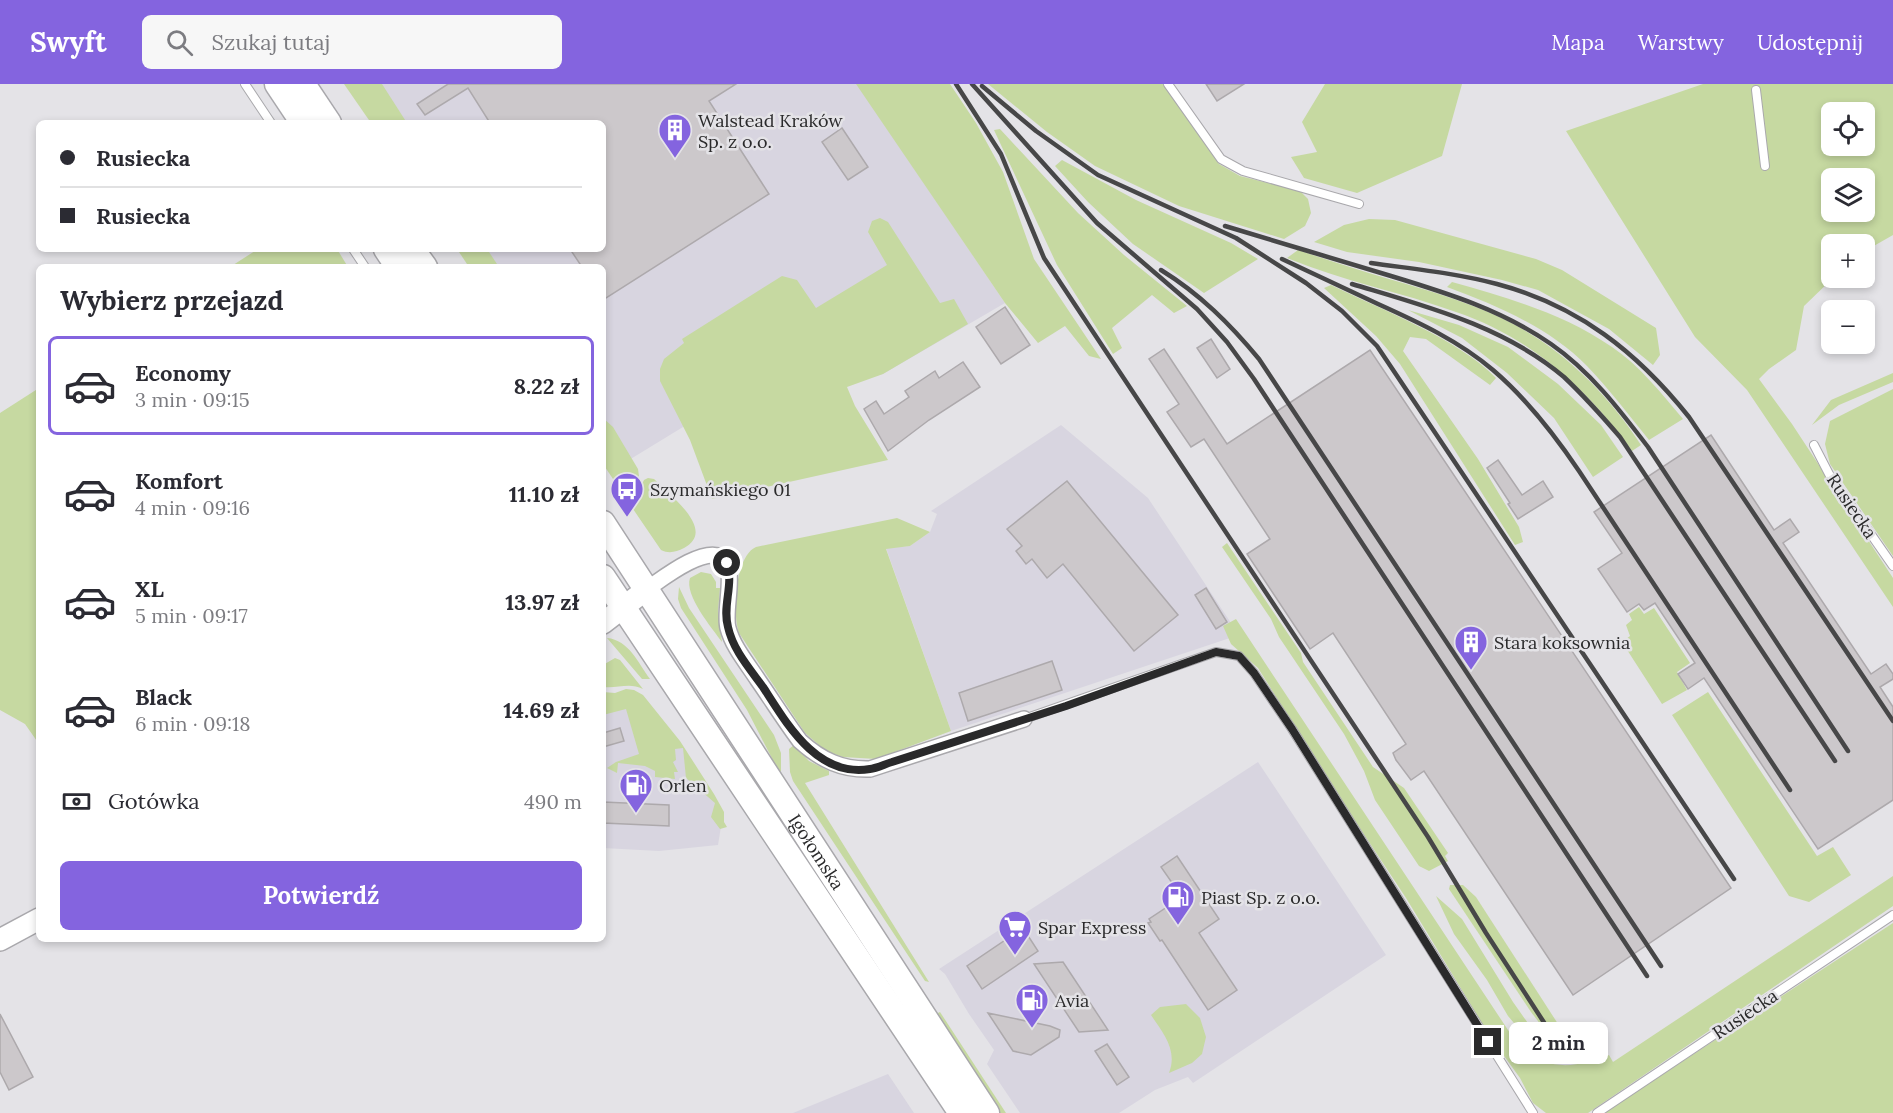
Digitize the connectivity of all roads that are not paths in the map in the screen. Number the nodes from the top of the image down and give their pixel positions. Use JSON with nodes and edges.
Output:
{"nodes":[{"id":1,"x":245,"y":84,"type":"edge"},
{"id":2,"x":277,"y":84,"type":"edge"},
{"id":3,"x":303,"y":84,"type":"edge"},
{"id":4,"x":1168,"y":84,"type":"edge"},
{"id":5,"x":1756,"y":90,"type":"dead end"},
{"id":6,"x":268,"y":120,"type":"edge"},
{"id":7,"x":301,"y":120,"type":"edge"},
{"id":8,"x":327,"y":120,"type":"edge"},
{"id":9,"x":1765,"y":166,"type":"dead end"},
{"id":10,"x":1359,"y":204,"type":"dead end"},
{"id":11,"x":1814,"y":445,"type":"dead end"},
{"id":12,"x":606,"y":528,"type":"edge"},
{"id":13,"x":1893,"y":566,"type":"edge"},
{"id":14,"x":606,"y":582,"type":"edge"},
{"id":15,"x":647,"y":589,"type":"junction"},
{"id":16,"x":623,"y":607,"type":"junction"},
{"id":17,"x":606,"y":621,"type":"edge"},
{"id":18,"x":1024,"y":719,"type":"joint"},
{"id":19,"x":1893,"y":915,"type":"edge"},
{"id":20,"x":36,"y":921,"type":"edge"},
{"id":21,"x":0,"y":940,"type":"edge"},
{"id":22,"x":961,"y":1113,"type":"edge"},
{"id":23,"x":987,"y":1113,"type":"edge"},
{"id":24,"x":1533,"y":1113,"type":"edge"},
{"id":25,"x":1597,"y":1113,"type":"edge"}],
"edges":[{"from":1,"to":6,"type":"lane"},
{"from":2,"to":7,"type":"main road"},
{"from":3,"to":8,"type":"main road"},
{"from":4,"to":10,"type":"lane"},
{"from":5,"to":9,"type":"lane"},
{"from":11,"to":13,"type":"lane","name":"Rusiecka"},
{"from":12,"to":15,"type":"main road","name":"Igołomska"},
{"from":14,"to":16,"type":"main road","name":"Igołomska"},
{"from":15,"to":16,"type":"street"},
{"from":15,"to":18,"type":"street"},
{"from":15,"to":23,"type":"main road","name":"Igołomska"},
{"from":16,"to":17,"type":"street"},
{"from":16,"to":22,"type":"main road","name":"Igołomska"},
{"from":18,"to":24,"type":"lane"},
{"from":19,"to":25,"type":"lane","name":"Rusiecka"},
{"from":20,"to":21,"type":"street"}]}
